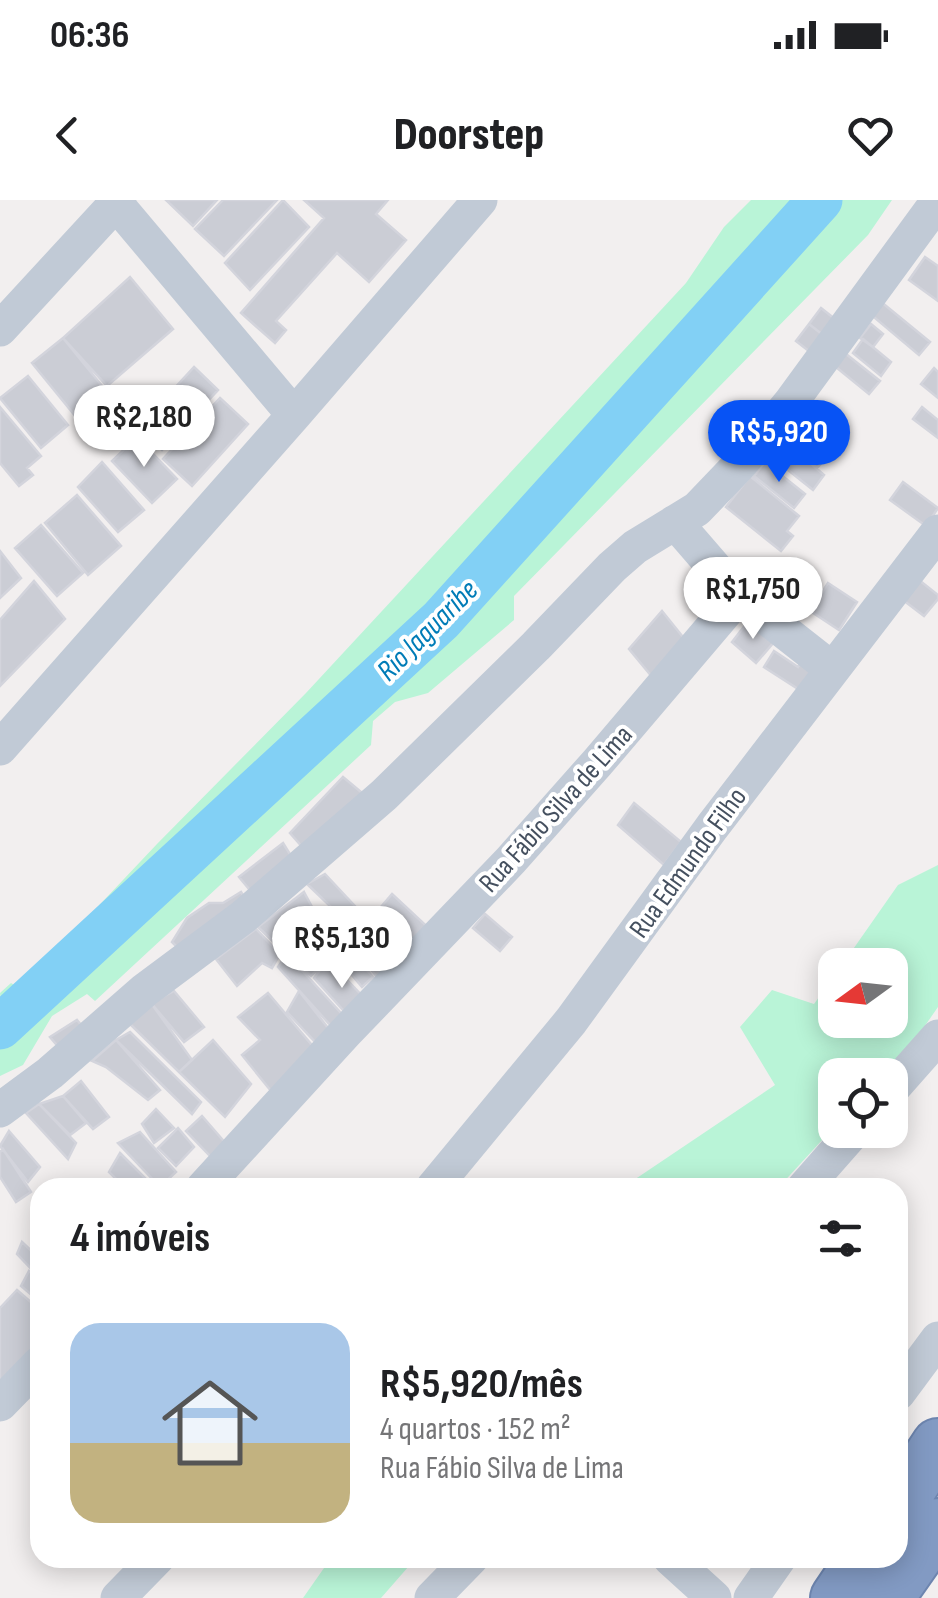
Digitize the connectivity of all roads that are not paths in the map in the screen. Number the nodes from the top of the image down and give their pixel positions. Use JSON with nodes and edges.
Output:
{"nodes":[{"id":1,"x":480,"y":200,"type":"edge"},
{"id":2,"x":938,"y":200,"type":"edge"},
{"id":3,"x":116,"y":201,"type":"edge"},
{"id":4,"x":0,"y":329,"type":"edge"},
{"id":5,"x":294,"y":415,"type":"junction"},
{"id":6,"x":675,"y":522,"type":"junction"},
{"id":7,"x":938,"y":532,"type":"edge"},
{"id":8,"x":739,"y":596,"type":"junction"},
{"id":9,"x":832,"y":669,"type":"junction"},
{"id":10,"x":0,"y":748,"type":"edge"},
{"id":11,"x":938,"y":1037,"type":"edge"},
{"id":12,"x":908,"y":1071,"type":"edge"},
{"id":13,"x":0,"y":1110,"type":"edge"},
{"id":14,"x":839,"y":1148,"type":"edge"},
{"id":15,"x":212,"y":1178,"type":"edge"},
{"id":16,"x":441,"y":1178,"type":"edge"},
{"id":17,"x":813,"y":1178,"type":"edge"},
{"id":18,"x":938,"y":1339,"type":"edge"},
{"id":19,"x":30,"y":1373,"type":"edge"},
{"id":20,"x":908,"y":1380,"type":"edge"},
{"id":21,"x":0,"y":1404,"type":"edge"},
{"id":22,"x":938,"y":1444,"type":"edge"},
{"id":23,"x":908,"y":1490,"type":"edge"},
{"id":24,"x":938,"y":1525,"type":"edge"},
{"id":25,"x":908,"y":1567,"type":"edge"},
{"id":26,"x":147,"y":1568,"type":"edge"},
{"id":27,"x":464,"y":1568,"type":"edge"},
{"id":28,"x":681,"y":1568,"type":"edge"},
{"id":29,"x":772,"y":1568,"type":"edge"},
{"id":30,"x":857,"y":1568,"type":"edge"},
{"id":31,"x":907,"y":1568,"type":"edge"},
{"id":32,"x":444,"y":1594,"type":"edge"},
{"id":33,"x":118,"y":1598,"type":"edge"},
{"id":34,"x":714,"y":1598,"type":"edge"},
{"id":35,"x":751,"y":1598,"type":"edge"},
{"id":36,"x":837,"y":1598,"type":"edge"},
{"id":37,"x":886,"y":1598,"type":"edge"}],
"edges":[{"from":1,"to":5,"type":"street"},
{"from":2,"to":6,"type":"street"},
{"from":3,"to":4,"type":"street"},
{"from":3,"to":5,"type":"street"},
{"from":5,"to":10,"type":"street"},
{"from":6,"to":8,"type":"street"},
{"from":6,"to":13,"type":"street"},
{"from":7,"to":9,"type":"street","name":"Rua Edmundo Filho"},
{"from":8,"to":9,"type":"street"},
{"from":8,"to":15,"type":"street","name":"Rua Fábio Silva de Lima"},
{"from":9,"to":16,"type":"street","name":"Rua Edmundo Filho"},
{"from":11,"to":12,"type":"street"},
{"from":14,"to":17,"type":"street"},
{"from":18,"to":20,"type":"street"},
{"from":19,"to":21,"type":"street"},
{"from":22,"to":23,"type":"highway"},
{"from":24,"to":25,"type":"highway"},
{"from":26,"to":33,"type":"street"},
{"from":27,"to":32,"type":"street"},
{"from":28,"to":34,"type":"street"},
{"from":29,"to":35,"type":"street"},
{"from":30,"to":36,"type":"highway"},
{"from":31,"to":37,"type":"highway"}]}
